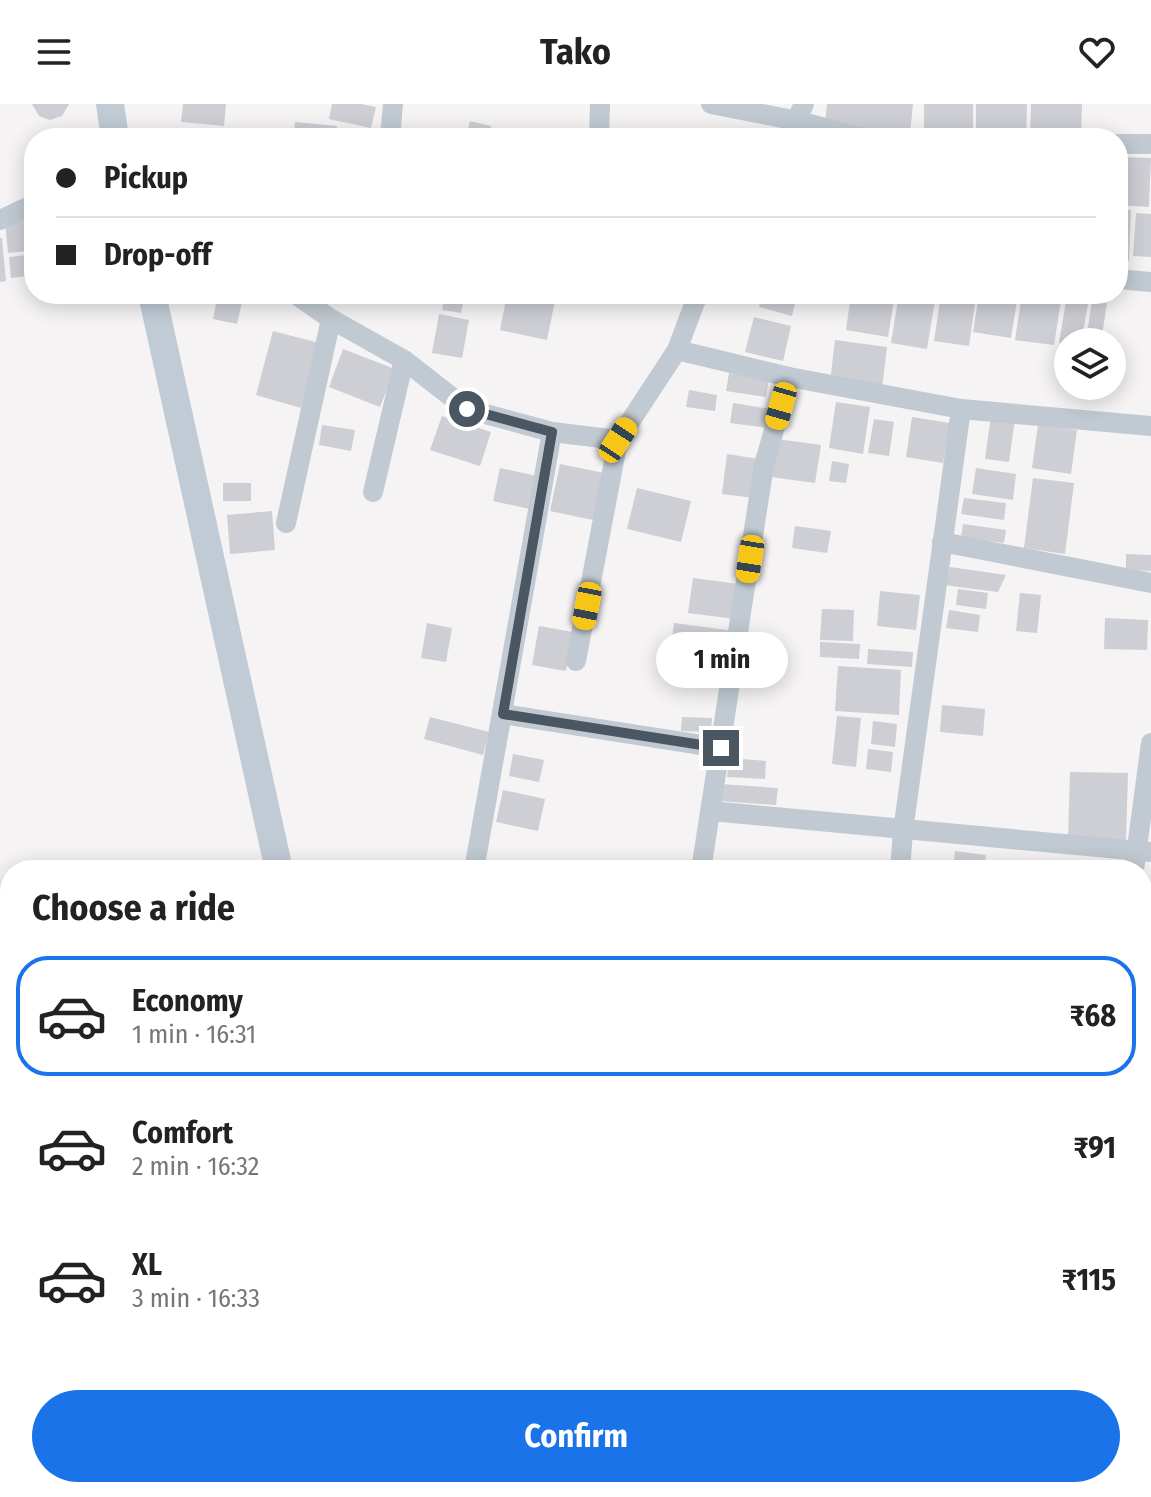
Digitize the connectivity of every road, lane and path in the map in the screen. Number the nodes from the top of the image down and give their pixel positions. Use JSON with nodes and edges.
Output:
{"nodes":[{"id":1,"x":110,"y":104,"type":"edge"},
{"id":2,"x":393,"y":104,"type":"edge"},
{"id":3,"x":600,"y":104,"type":"edge"},
{"id":4,"x":711,"y":104,"type":"edge"},
{"id":5,"x":796,"y":121,"type":"edge"},
{"id":6,"x":114,"y":128,"type":"edge"},
{"id":7,"x":391,"y":128,"type":"edge"},
{"id":8,"x":599,"y":128,"type":"edge"},
{"id":9,"x":824,"y":128,"type":"edge"},
{"id":10,"x":1128,"y":144,"type":"edge"},
{"id":11,"x":1151,"y":144,"type":"edge"},
{"id":12,"x":24,"y":209,"type":"edge"},
{"id":13,"x":0,"y":220,"type":"edge"},
{"id":14,"x":1128,"y":280,"type":"edge"},
{"id":15,"x":1151,"y":282,"type":"edge"},
{"id":16,"x":154,"y":304,"type":"edge"},
{"id":17,"x":309,"y":304,"type":"edge"},
{"id":18,"x":694,"y":304,"type":"edge"},
{"id":19,"x":331,"y":319,"type":"junction"},
{"id":20,"x":677,"y":350,"type":"junction"},
{"id":21,"x":404,"y":360,"type":"junction"},
{"id":22,"x":789,"y":377,"type":"junction"},
{"id":23,"x":961,"y":409,"type":"junction"},
{"id":24,"x":1151,"y":426,"type":"edge"},
{"id":25,"x":552,"y":432,"type":"junction"},
{"id":26,"x":618,"y":440,"type":"junction"},
{"id":27,"x":373,"y":492,"type":"dead end"},
{"id":28,"x":286,"y":523,"type":"dead end"},
{"id":29,"x":942,"y":542,"type":"junction"},
{"id":30,"x":1151,"y":583,"type":"edge"},
{"id":31,"x":576,"y":661,"type":"dead end"},
{"id":32,"x":503,"y":714,"type":"junction"},
{"id":33,"x":1151,"y":743,"type":"edge"},
{"id":34,"x":721,"y":748,"type":"junction"},
{"id":35,"x":711,"y":811,"type":"junction"},
{"id":36,"x":903,"y":831,"type":"junction"},
{"id":37,"x":1141,"y":857,"type":"edge"},
{"id":38,"x":277,"y":860,"type":"edge"},
{"id":39,"x":476,"y":860,"type":"edge"},
{"id":40,"x":703,"y":860,"type":"edge"},
{"id":41,"x":901,"y":860,"type":"edge"}],
"edges":[{"from":1,"to":6,"type":"main road"},
{"from":2,"to":7,"type":"street"},
{"from":3,"to":8,"type":"street"},
{"from":4,"to":5,"type":"street"},
{"from":5,"to":9,"type":"street"},
{"from":10,"to":11,"type":"street"},
{"from":12,"to":13,"type":"street"},
{"from":14,"to":15,"type":"street"},
{"from":16,"to":38,"type":"main road"},
{"from":17,"to":19,"type":"street"},
{"from":18,"to":20,"type":"street"},
{"from":19,"to":21,"type":"street"},
{"from":19,"to":28,"type":"street"},
{"from":20,"to":22,"type":"street"},
{"from":20,"to":26,"type":"street"},
{"from":21,"to":25,"type":"street"},
{"from":21,"to":27,"type":"street"},
{"from":22,"to":23,"type":"street"},
{"from":22,"to":34,"type":"street"},
{"from":23,"to":24,"type":"street"},
{"from":23,"to":29,"type":"street"},
{"from":25,"to":26,"type":"street"},
{"from":25,"to":32,"type":"street"},
{"from":26,"to":31,"type":"street"},
{"from":29,"to":30,"type":"street"},
{"from":29,"to":36,"type":"street"},
{"from":32,"to":34,"type":"street"},
{"from":32,"to":39,"type":"street"},
{"from":33,"to":37,"type":"street"},
{"from":34,"to":35,"type":"street"},
{"from":35,"to":36,"type":"street"},
{"from":35,"to":40,"type":"street"},
{"from":36,"to":37,"type":"street"},
{"from":36,"to":41,"type":"street"}]}
